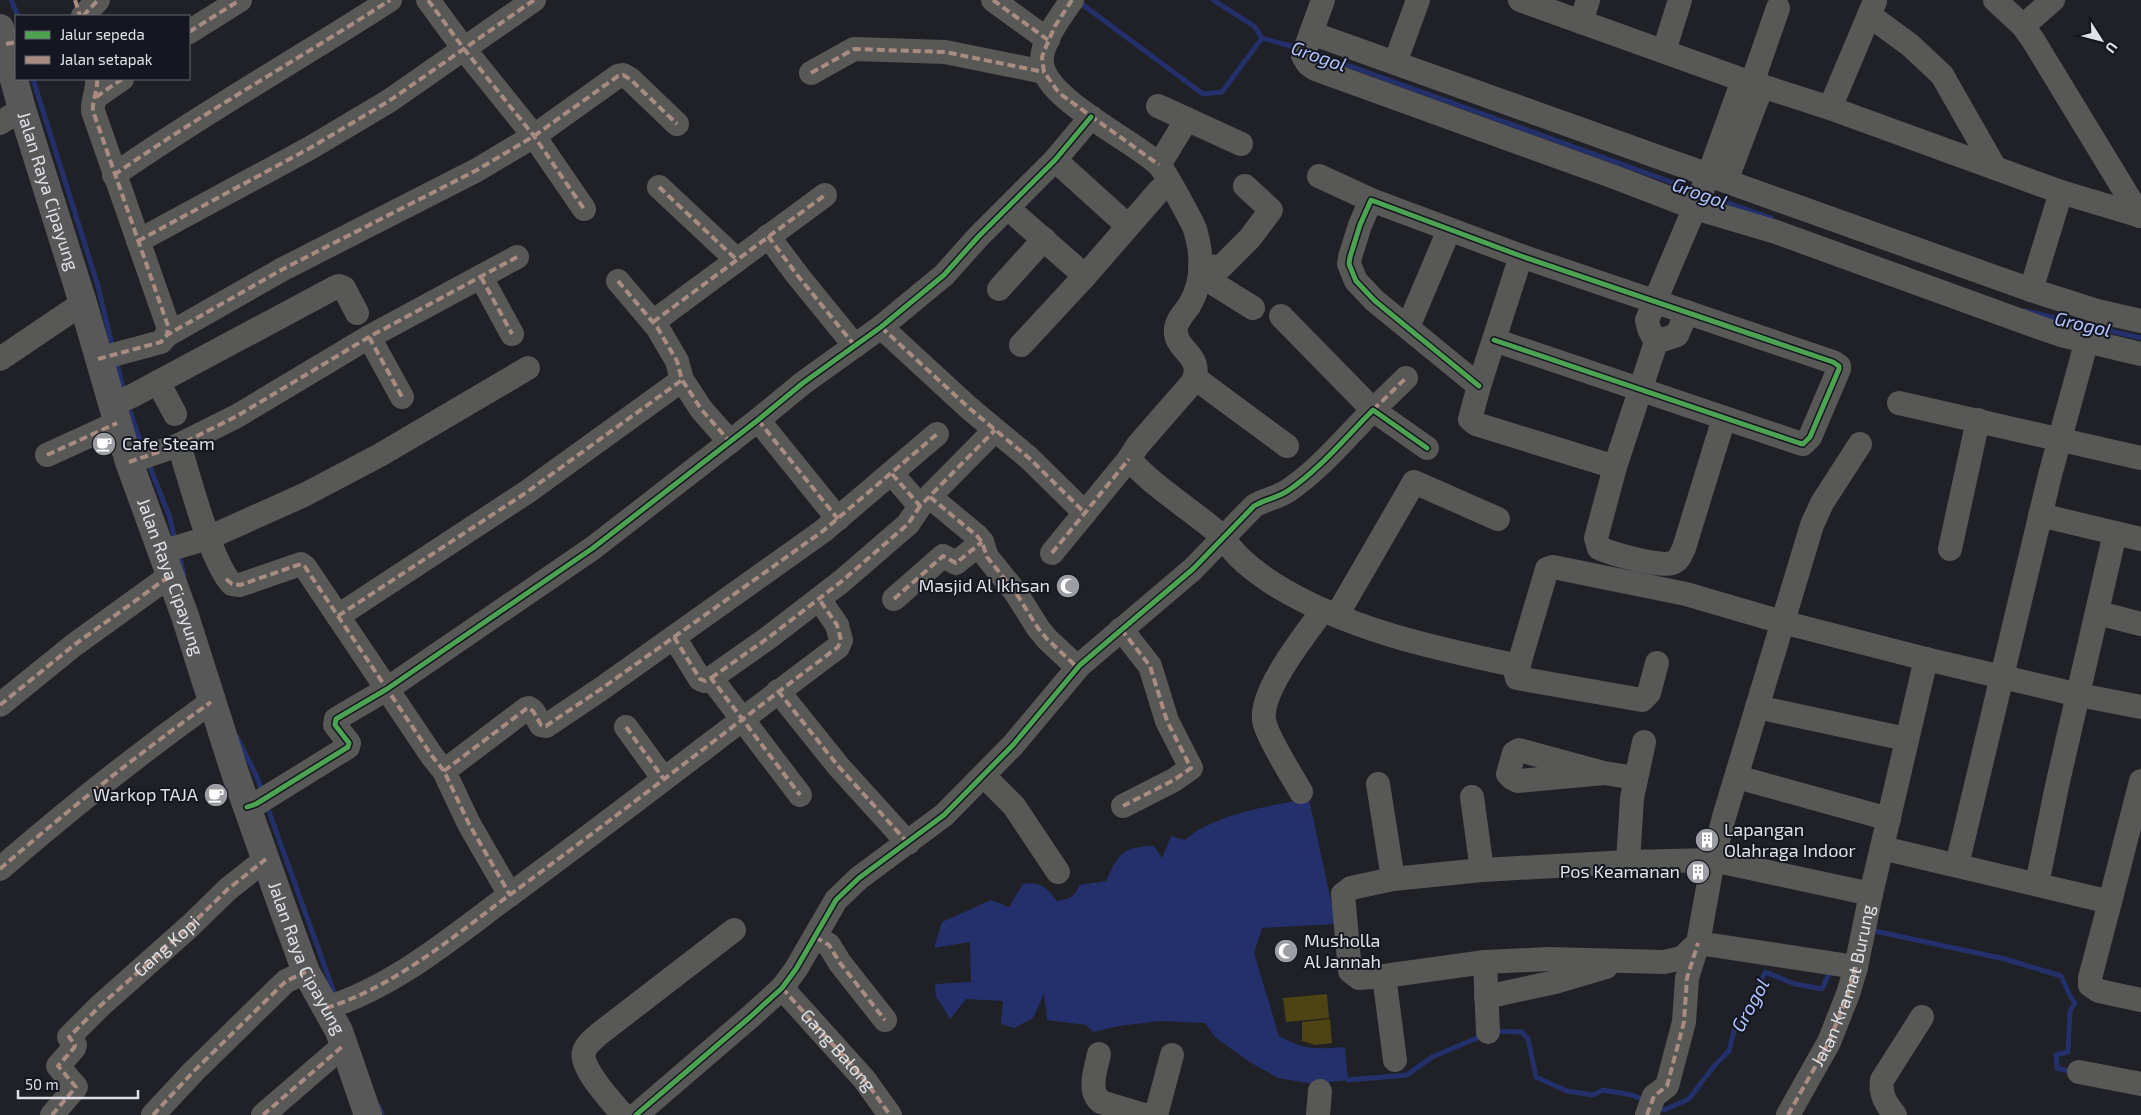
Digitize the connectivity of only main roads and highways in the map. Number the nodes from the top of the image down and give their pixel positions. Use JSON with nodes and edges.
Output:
{"nodes":[{"id":1,"x":9,"y":39,"type":"edge"},
{"id":2,"x":11,"y":116,"type":"edge"},
{"id":3,"x":368,"y":1115,"type":"edge"}],
"edges":[{"from":1,"to":2,"type":"main road","name":"Jalan Raya Cipayung"},
{"from":2,"to":3,"type":"main road","name":"Jalan Raya Cipayung"}]}
